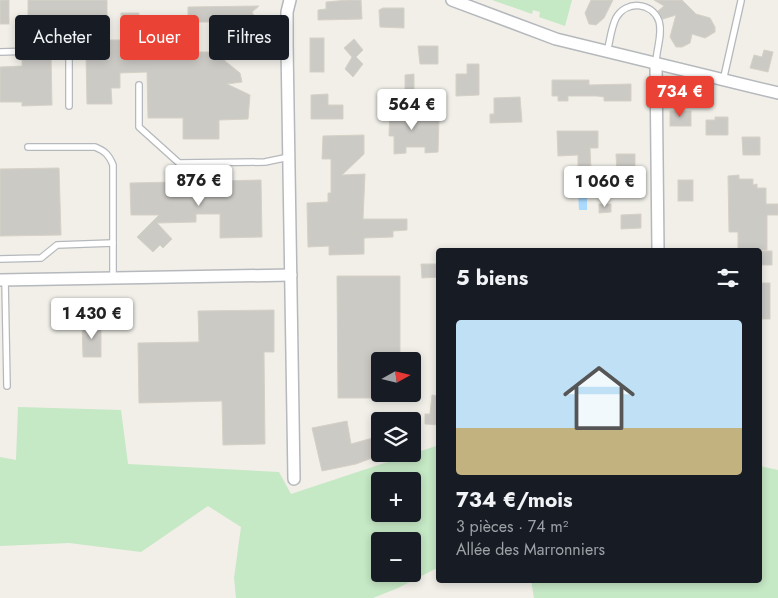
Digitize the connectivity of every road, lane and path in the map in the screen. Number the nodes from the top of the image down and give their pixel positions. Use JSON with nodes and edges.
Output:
{"nodes":[{"id":1,"x":290,"y":0,"type":"edge"},
{"id":2,"x":452,"y":0,"type":"edge"},
{"id":3,"x":741,"y":1,"type":"edge"},
{"id":4,"x":0,"y":52,"type":"edge"},
{"id":5,"x":607,"y":52,"type":"junction"},
{"id":6,"x":656,"y":65,"type":"junction"},
{"id":7,"x":723,"y":81,"type":"junction"},
{"id":8,"x":139,"y":85,"type":"dead end"},
{"id":9,"x":778,"y":93,"type":"edge"},
{"id":10,"x":69,"y":106,"type":"dead end"},
{"id":11,"x":28,"y":147,"type":"dead end"},
{"id":12,"x":289,"y":157,"type":"junction"},
{"id":13,"x":113,"y":243,"type":"junction"},
{"id":14,"x":658,"y":248,"type":"edge"},
{"id":15,"x":0,"y":259,"type":"edge"},
{"id":16,"x":291,"y":275,"type":"junction"},
{"id":17,"x":113,"y":278,"type":"junction"},
{"id":18,"x":2,"y":280,"type":"edge"},
{"id":19,"x":7,"y":386,"type":"dead end"},
{"id":20,"x":294,"y":479,"type":"dead end"}],
"edges":[{"from":1,"to":12,"type":"street"},
{"from":2,"to":5,"type":"street"},
{"from":3,"to":7,"type":"lane"},
{"from":4,"to":10,"type":"lane"},
{"from":5,"to":6,"type":"street"},
{"from":5,"to":6,"type":"lane"},
{"from":6,"to":7,"type":"street"},
{"from":6,"to":14,"type":"street"},
{"from":7,"to":9,"type":"street"},
{"from":8,"to":12,"type":"lane"},
{"from":11,"to":13,"type":"lane"},
{"from":12,"to":16,"type":"street"},
{"from":13,"to":15,"type":"lane"},
{"from":13,"to":17,"type":"lane"},
{"from":16,"to":17,"type":"street"},
{"from":16,"to":20,"type":"street"},
{"from":17,"to":18,"type":"street"},
{"from":18,"to":19,"type":"lane"}]}
